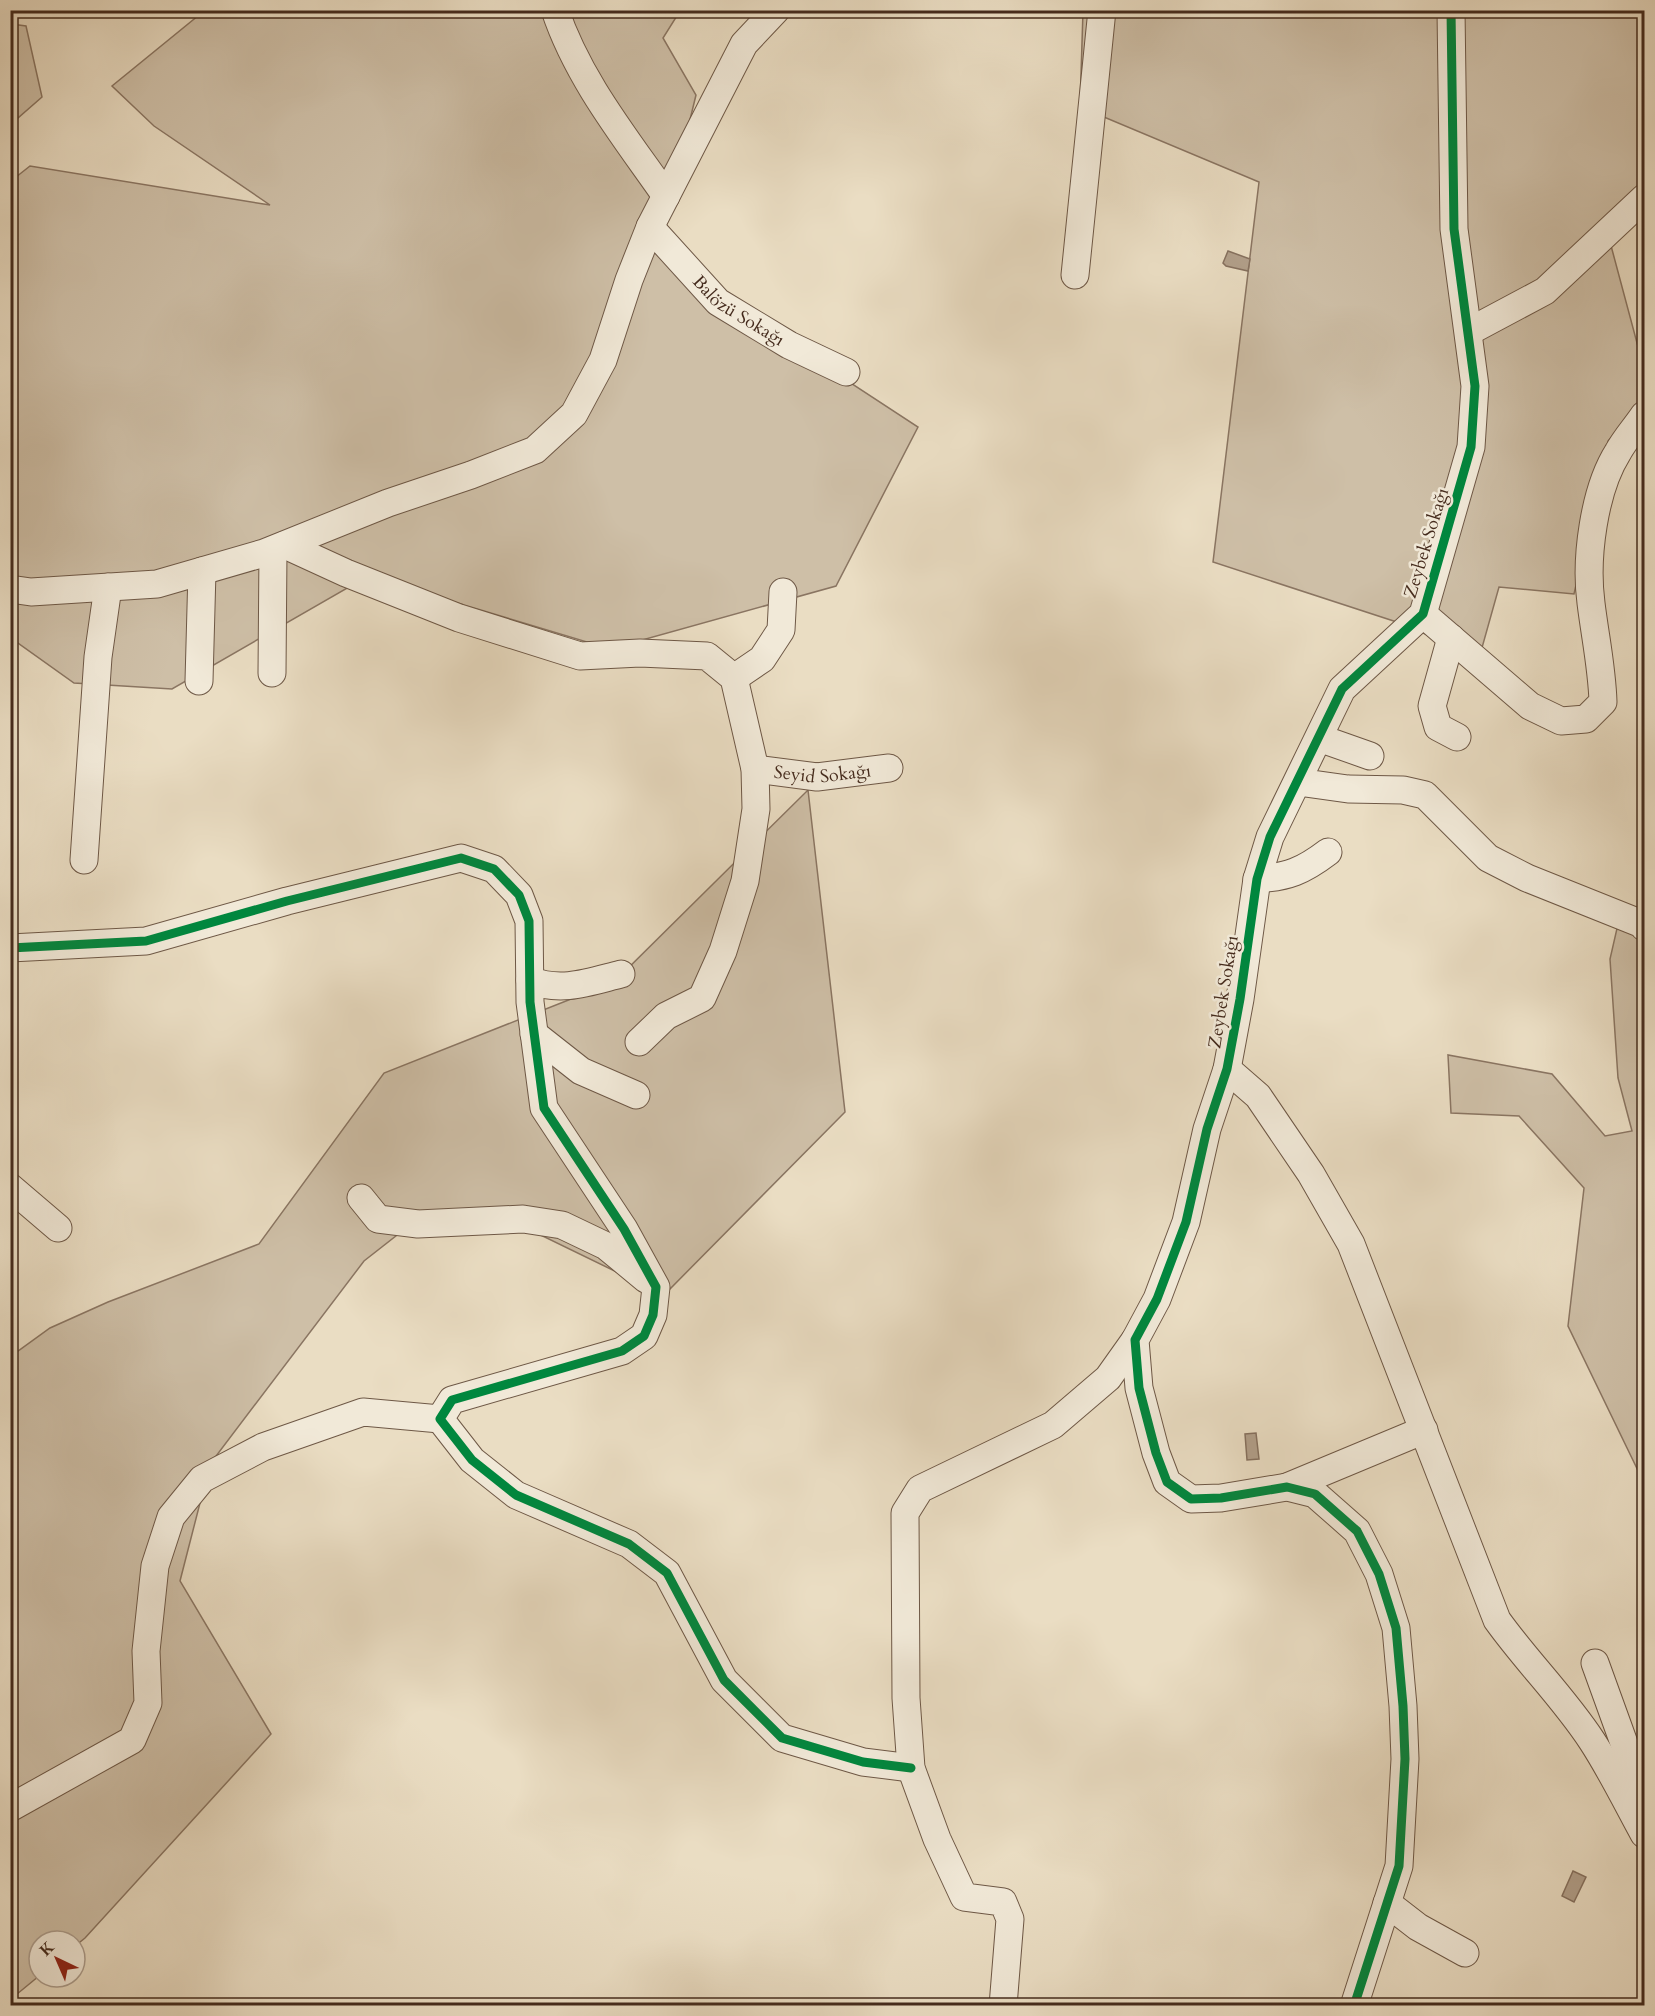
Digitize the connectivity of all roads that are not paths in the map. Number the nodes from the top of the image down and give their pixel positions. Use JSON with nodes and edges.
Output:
{"nodes":[{"id":1,"x":555,"y":10,"type":"edge"},
{"id":2,"x":776,"y":10,"type":"edge"},
{"id":3,"x":1102,"y":10,"type":"edge"},
{"id":4,"x":1451,"y":10,"type":"edge"},
{"id":5,"x":666,"y":196,"type":"junction"},
{"id":6,"x":1644,"y":198,"type":"edge"},
{"id":7,"x":650,"y":227,"type":"junction"},
{"id":8,"x":1075,"y":274,"type":"dead end"},
{"id":9,"x":1470,"y":331,"type":"junction"},
{"id":10,"x":846,"y":372,"type":"dead end"},
{"id":11,"x":1644,"y":415,"type":"edge"},
{"id":12,"x":279,"y":548,"type":"junction"},
{"id":13,"x":202,"y":571,"type":"junction"},
{"id":14,"x":108,"y":587,"type":"junction"},
{"id":15,"x":10,"y":589,"type":"edge"},
{"id":16,"x":783,"y":592,"type":"dead end"},
{"id":17,"x":1423,"y":614,"type":"junction"},
{"id":18,"x":1451,"y":638,"type":"junction"},
{"id":19,"x":272,"y":673,"type":"dead end"},
{"id":20,"x":734,"y":678,"type":"junction"},
{"id":21,"x":199,"y":681,"type":"dead end"},
{"id":22,"x":1457,"y":737,"type":"dead end"},
{"id":23,"x":1319,"y":738,"type":"junction"},
{"id":24,"x":1370,"y":756,"type":"dead end"},
{"id":25,"x":889,"y":768,"type":"dead end"},
{"id":26,"x":755,"y":769,"type":"junction"},
{"id":27,"x":1298,"y":782,"type":"junction"},
{"id":28,"x":1328,"y":852,"type":"dead end"},
{"id":29,"x":84,"y":861,"type":"dead end"},
{"id":30,"x":1257,"y":879,"type":"junction"},
{"id":31,"x":1644,"y":923,"type":"edge"},
{"id":32,"x":10,"y":948,"type":"edge"},
{"id":33,"x":621,"y":974,"type":"dead end"},
{"id":34,"x":530,"y":980,"type":"junction"},
{"id":35,"x":534,"y":1034,"type":"junction"},
{"id":36,"x":639,"y":1042,"type":"dead end"},
{"id":37,"x":1227,"y":1069,"type":"junction"},
{"id":38,"x":636,"y":1095,"type":"dead end"},
{"id":39,"x":10,"y":1187,"type":"edge"},
{"id":40,"x":361,"y":1198,"type":"dead end"},
{"id":41,"x":58,"y":1228,"type":"dead end"},
{"id":42,"x":656,"y":1287,"type":"junction"},
{"id":43,"x":1135,"y":1340,"type":"junction"},
{"id":44,"x":440,"y":1419,"type":"junction"},
{"id":45,"x":1424,"y":1431,"type":"junction"},
{"id":46,"x":1287,"y":1487,"type":"junction"},
{"id":47,"x":1595,"y":1663,"type":"dead end"},
{"id":48,"x":911,"y":1768,"type":"junction"},
{"id":49,"x":10,"y":1808,"type":"edge"},
{"id":50,"x":1641,"y":1828,"type":"edge"},
{"id":51,"x":1387,"y":1903,"type":"junction"},
{"id":52,"x":1465,"y":1953,"type":"dead end"},
{"id":53,"x":1003,"y":2006,"type":"edge"},
{"id":54,"x":1354,"y":2006,"type":"edge"}],
"edges":[{"from":1,"to":5,"type":"street"},
{"from":2,"to":5,"type":"street"},
{"from":3,"to":8,"type":"street"},
{"from":4,"to":9,"type":"street","name":"Zeybek Sokağı"},
{"from":5,"to":7,"type":"street"},
{"from":6,"to":9,"type":"street"},
{"from":7,"to":10,"type":"street","name":"Balözü Sokağı"},
{"from":7,"to":12,"type":"street"},
{"from":9,"to":17,"type":"street","name":"Zeybek Sokağı"},
{"from":11,"to":18,"type":"street"},
{"from":12,"to":13,"type":"street"},
{"from":12,"to":19,"type":"street"},
{"from":12,"to":20,"type":"street"},
{"from":13,"to":14,"type":"street"},
{"from":13,"to":21,"type":"street"},
{"from":14,"to":15,"type":"street"},
{"from":14,"to":29,"type":"street"},
{"from":16,"to":20,"type":"street"},
{"from":17,"to":18,"type":"street"},
{"from":17,"to":23,"type":"street","name":"Zeybek Sokağı"},
{"from":18,"to":22,"type":"street"},
{"from":20,"to":26,"type":"street"},
{"from":23,"to":24,"type":"street"},
{"from":23,"to":27,"type":"street","name":"Zeybek Sokağı"},
{"from":25,"to":26,"type":"street","name":"Seyid Sokağı"},
{"from":26,"to":36,"type":"street"},
{"from":27,"to":30,"type":"street","name":"Zeybek Sokağı"},
{"from":27,"to":31,"type":"street"},
{"from":28,"to":30,"type":"street"},
{"from":30,"to":37,"type":"street","name":"Zeybek Sokağı"},
{"from":32,"to":34,"type":"street"},
{"from":33,"to":34,"type":"street"},
{"from":34,"to":35,"type":"street"},
{"from":35,"to":38,"type":"street"},
{"from":35,"to":42,"type":"street"},
{"from":37,"to":43,"type":"street","name":"Zeybek Sokağı"},
{"from":37,"to":45,"type":"street"},
{"from":39,"to":41,"type":"street"},
{"from":40,"to":42,"type":"street"},
{"from":42,"to":44,"type":"street"},
{"from":43,"to":46,"type":"street"},
{"from":43,"to":48,"type":"street","name":"Zeybek Sokağı"},
{"from":44,"to":48,"type":"street"},
{"from":44,"to":49,"type":"street"},
{"from":45,"to":46,"type":"street"},
{"from":45,"to":50,"type":"street"},
{"from":46,"to":51,"type":"street"},
{"from":47,"to":50,"type":"street"},
{"from":48,"to":53,"type":"street","name":"Zeybek Sokağı"},
{"from":51,"to":52,"type":"street"},
{"from":51,"to":54,"type":"street"}]}
